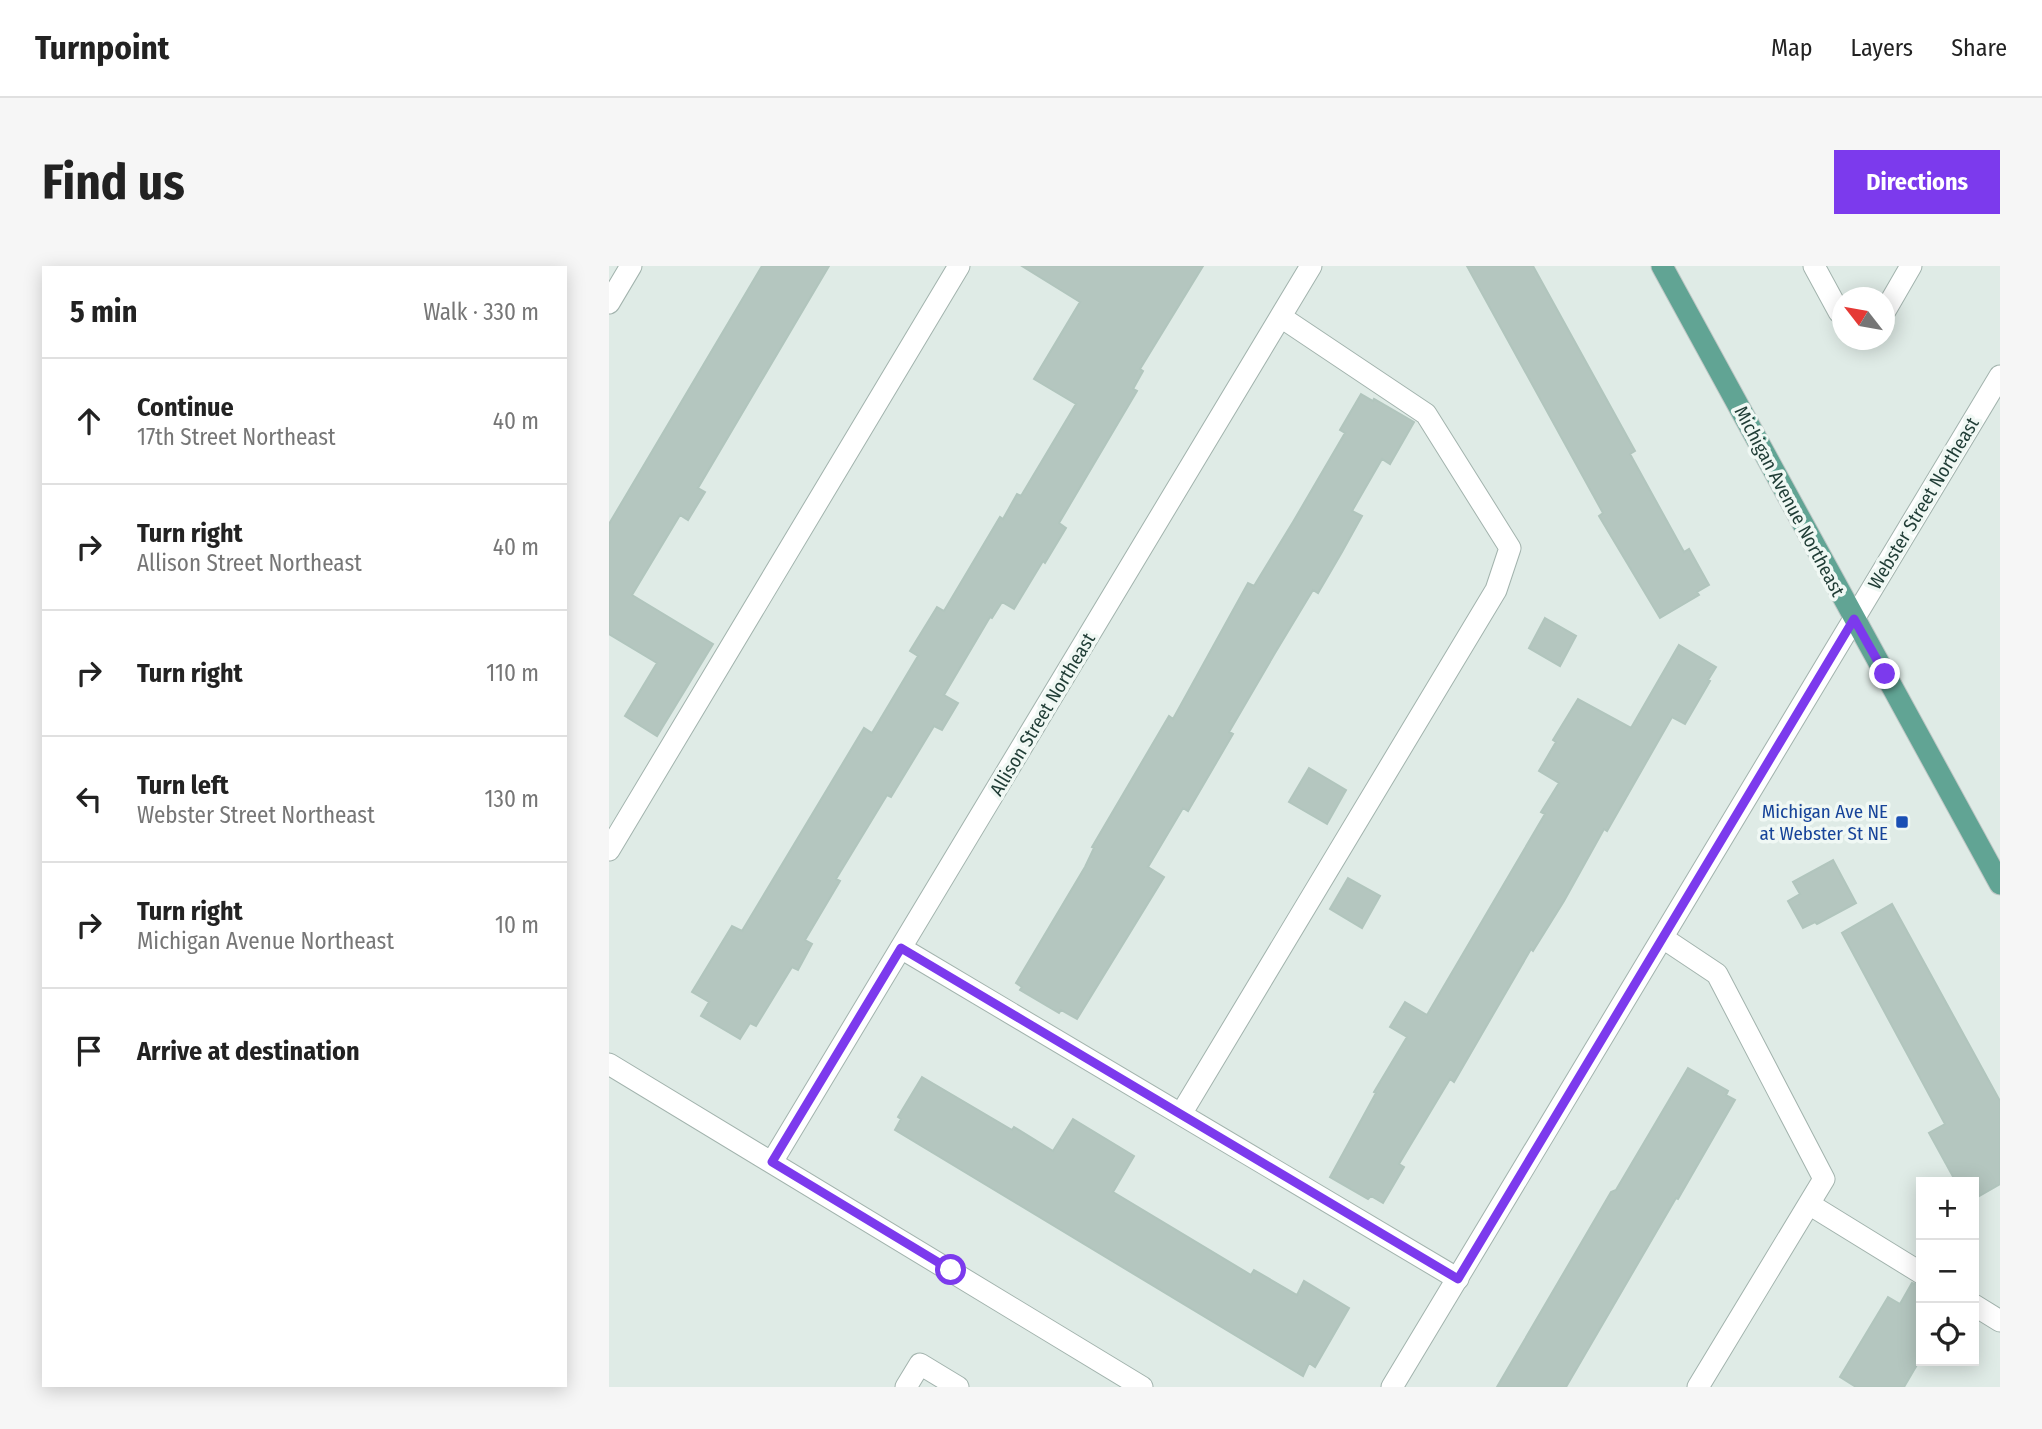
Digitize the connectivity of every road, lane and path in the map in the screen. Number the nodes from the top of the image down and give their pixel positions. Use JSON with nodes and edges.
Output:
{"nodes":[{"id":1,"x":631,"y":266,"type":"edge"},
{"id":2,"x":959,"y":266,"type":"edge"},
{"id":3,"x":1311,"y":266,"type":"edge"},
{"id":4,"x":1662,"y":266,"type":"edge"},
{"id":5,"x":1814,"y":266,"type":"edge"},
{"id":6,"x":1911,"y":266,"type":"edge"},
{"id":7,"x":1895,"y":294,"type":"edge"},
{"id":8,"x":1832,"y":300,"type":"edge"},
{"id":9,"x":609,"y":303,"type":"edge"},
{"id":10,"x":1281,"y":317,"type":"junction"},
{"id":11,"x":2000,"y":376,"type":"edge"},
{"id":12,"x":1854,"y":619,"type":"junction"},
{"id":13,"x":609,"y":850,"type":"edge"},
{"id":14,"x":2000,"y":884,"type":"edge"},
{"id":15,"x":1663,"y":938,"type":"junction"},
{"id":16,"x":901,"y":948,"type":"junction"},
{"id":17,"x":609,"y":1064,"type":"edge"},
{"id":18,"x":1181,"y":1114,"type":"junction"},
{"id":19,"x":772,"y":1162,"type":"junction"},
{"id":20,"x":1809,"y":1204,"type":"junction"},
{"id":21,"x":1916,"y":1270,"type":"edge"},
{"id":22,"x":1458,"y":1279,"type":"junction"},
{"id":23,"x":1979,"y":1308,"type":"edge"},
{"id":24,"x":2000,"y":1321,"type":"edge"},
{"id":25,"x":907,"y":1387,"type":"edge"},
{"id":26,"x":958,"y":1387,"type":"edge"},
{"id":27,"x":1142,"y":1387,"type":"edge"},
{"id":28,"x":1392,"y":1387,"type":"edge"},
{"id":29,"x":1698,"y":1387,"type":"edge"}],
"edges":[{"from":1,"to":9,"type":"street"},
{"from":2,"to":13,"type":"street"},
{"from":3,"to":10,"type":"street","name":"Allison Street Northeast"},
{"from":4,"to":12,"type":"main road","name":"Michigan Avenue Northeast"},
{"from":5,"to":8,"type":"street"},
{"from":6,"to":7,"type":"street"},
{"from":10,"to":16,"type":"street","name":"Allison Street Northeast"},
{"from":10,"to":18,"type":"street"},
{"from":11,"to":12,"type":"street","name":"Webster Street Northeast"},
{"from":12,"to":14,"type":"main road","name":"Michigan Avenue Northeast"},
{"from":12,"to":15,"type":"street","name":"Webster Street Northeast"},
{"from":15,"to":20,"type":"street"},
{"from":15,"to":22,"type":"street","name":"Webster Street Northeast"},
{"from":16,"to":18,"type":"street"},
{"from":16,"to":19,"type":"street","name":"Allison Street Northeast"},
{"from":17,"to":19,"type":"street"},
{"from":18,"to":22,"type":"street"},
{"from":19,"to":27,"type":"street"},
{"from":20,"to":21,"type":"street"},
{"from":20,"to":29,"type":"street"},
{"from":22,"to":28,"type":"street","name":"Webster Street Northeast"},
{"from":23,"to":24,"type":"street"},
{"from":25,"to":26,"type":"street"}]}
